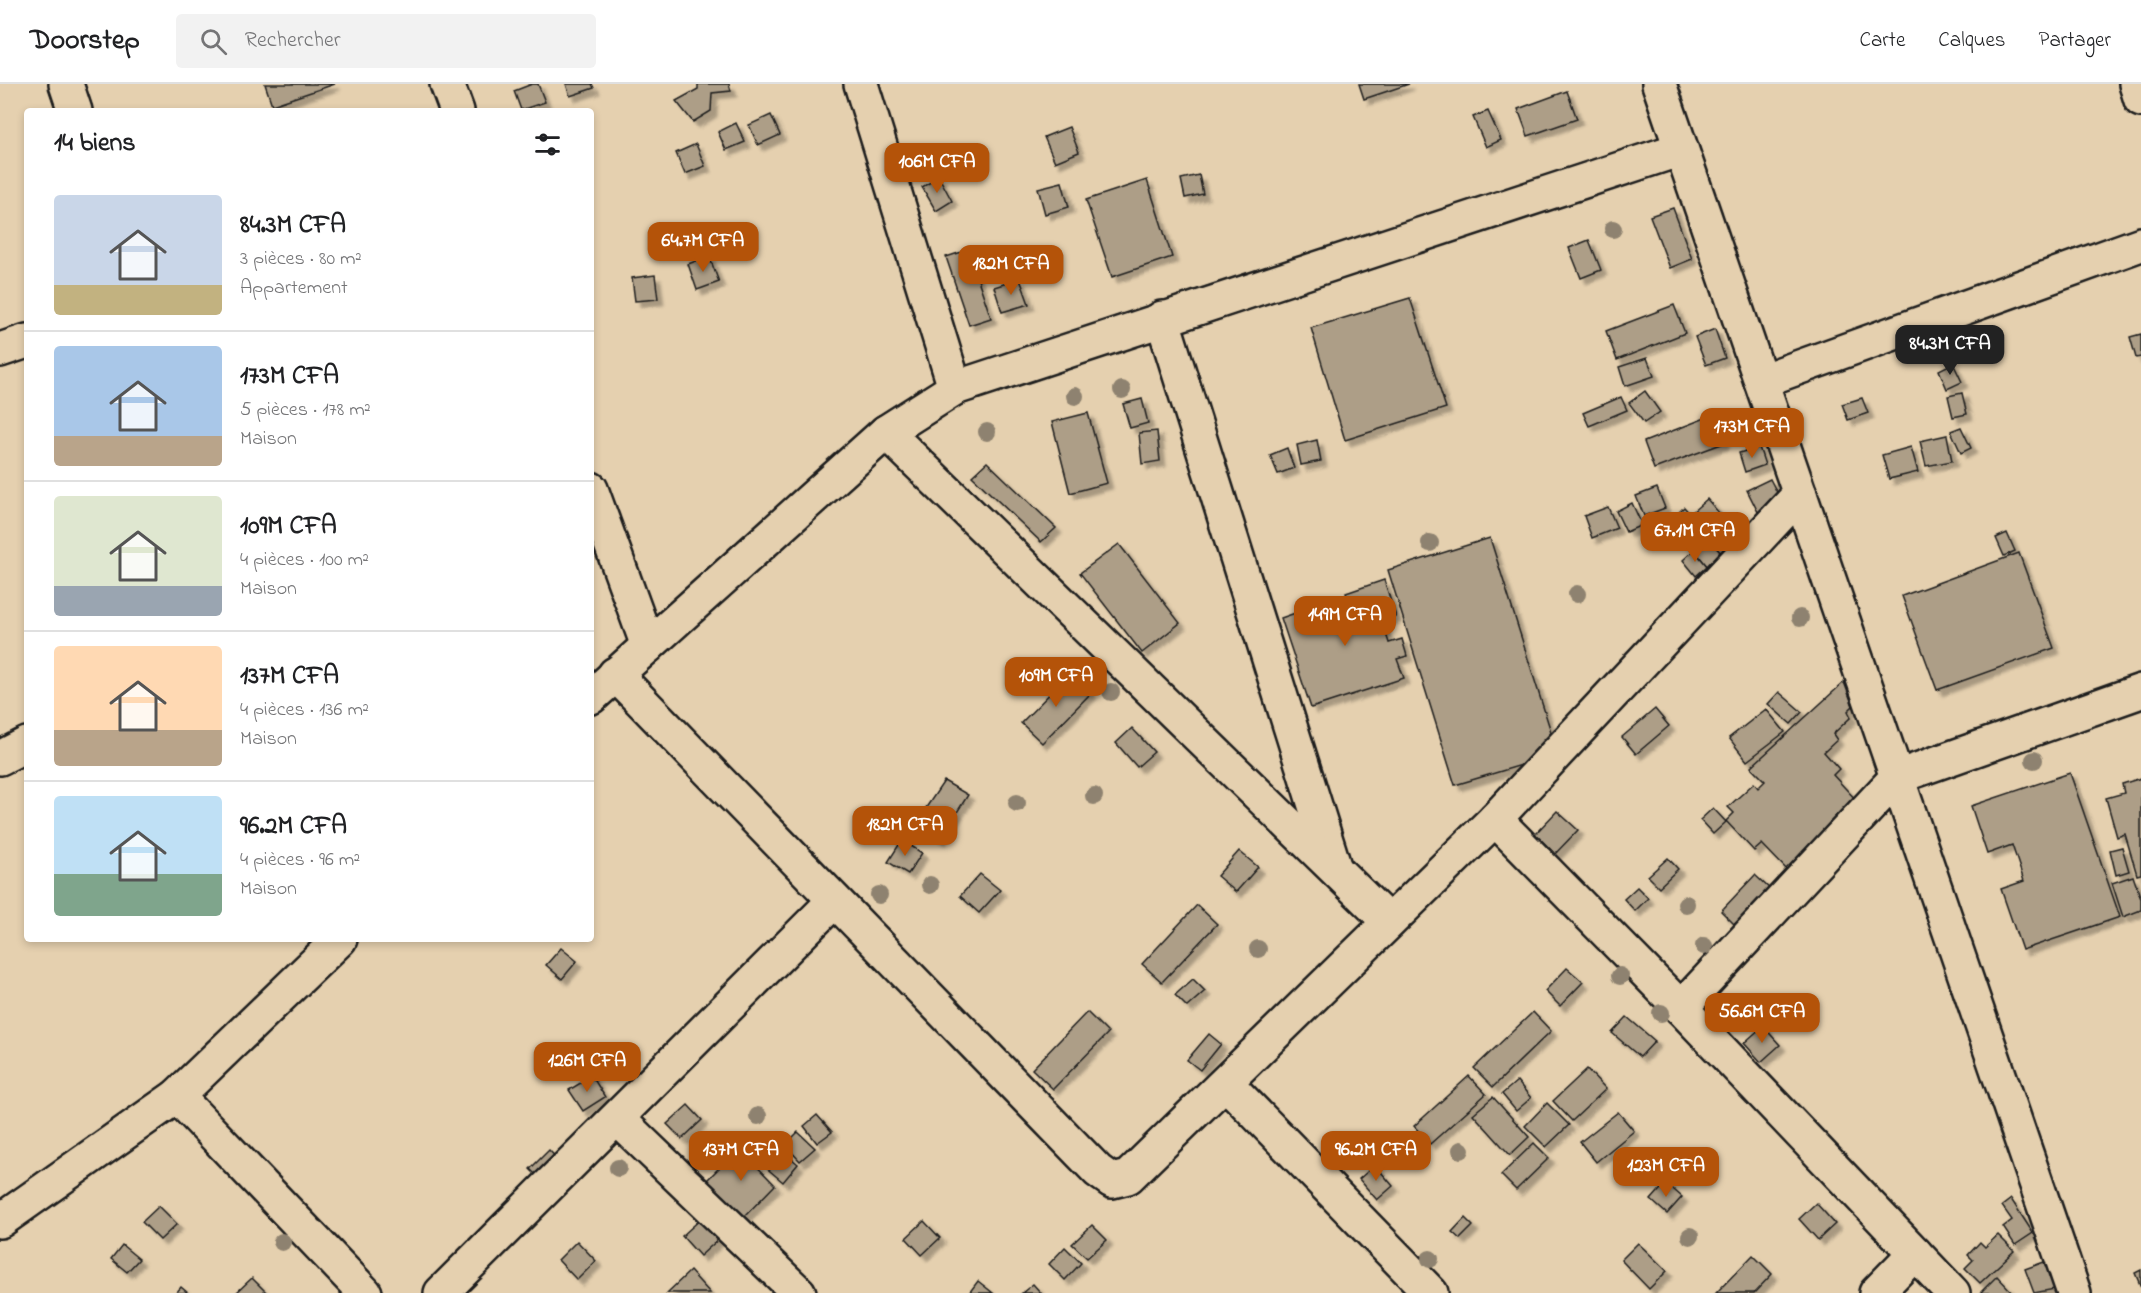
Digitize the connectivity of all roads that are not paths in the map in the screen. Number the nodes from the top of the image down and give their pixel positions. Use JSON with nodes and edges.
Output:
{"nodes":[{"id":1,"x":66,"y":84,"type":"edge"},
{"id":2,"x":447,"y":84,"type":"edge"},
{"id":3,"x":861,"y":84,"type":"edge"},
{"id":4,"x":1659,"y":84,"type":"edge"},
{"id":5,"x":2136,"y":84,"type":"edge"},
{"id":6,"x":2141,"y":100,"type":"edge"},
{"id":7,"x":74,"y":108,"type":"edge"},
{"id":8,"x":456,"y":108,"type":"edge"},
{"id":9,"x":1681,"y":149,"type":"junction"},
{"id":10,"x":2141,"y":244,"type":"edge"},
{"id":11,"x":1162,"y":318,"type":"junction"},
{"id":12,"x":24,"y":342,"type":"edge"},
{"id":13,"x":0,"y":350,"type":"edge"},
{"id":14,"x":1761,"y":381,"type":"junction"},
{"id":15,"x":955,"y":388,"type":"junction"},
{"id":16,"x":886,"y":432,"type":"junction"},
{"id":17,"x":1800,"y":495,"type":"junction"},
{"id":18,"x":594,"y":507,"type":"edge"},
{"id":19,"x":600,"y":543,"type":"edge"},
{"id":20,"x":648,"y":646,"type":"junction"},
{"id":21,"x":615,"y":674,"type":"junction"},
{"id":22,"x":2141,"y":691,"type":"edge"},
{"id":23,"x":594,"y":694,"type":"edge"},
{"id":24,"x":24,"y":746,"type":"edge"},
{"id":25,"x":0,"y":758,"type":"edge"},
{"id":26,"x":1897,"y":777,"type":"junction"},
{"id":27,"x":1495,"y":819,"type":"junction"},
{"id":28,"x":1335,"y":869,"type":"junction"},
{"id":29,"x":834,"y":902,"type":"junction"},
{"id":30,"x":1389,"y":922,"type":"junction"},
{"id":31,"x":337,"y":942,"type":"edge"},
{"id":32,"x":1681,"y":1008,"type":"junction"},
{"id":33,"x":1226,"y":1083,"type":"junction"},
{"id":34,"x":177,"y":1096,"type":"junction"},
{"id":35,"x":618,"y":1119,"type":"junction"},
{"id":36,"x":0,"y":1221,"type":"edge"},
{"id":37,"x":1915,"y":1253,"type":"junction"},
{"id":38,"x":1419,"y":1289,"type":"edge"},
{"id":39,"x":365,"y":1293,"type":"edge"},
{"id":40,"x":441,"y":1293,"type":"edge"},
{"id":41,"x":799,"y":1293,"type":"edge"},
{"id":42,"x":1876,"y":1293,"type":"edge"},
{"id":43,"x":1953,"y":1293,"type":"edge"},
{"id":44,"x":2074,"y":1293,"type":"edge"}],
"edges":[{"from":1,"to":7,"type":"street"},
{"from":2,"to":8,"type":"street"},
{"from":3,"to":15,"type":"street"},
{"from":4,"to":9,"type":"street"},
{"from":5,"to":6,"type":"street"},
{"from":9,"to":11,"type":"street"},
{"from":9,"to":14,"type":"street"},
{"from":10,"to":14,"type":"street"},
{"from":11,"to":15,"type":"street"},
{"from":11,"to":28,"type":"street"},
{"from":12,"to":13,"type":"street"},
{"from":14,"to":17,"type":"street"},
{"from":15,"to":16,"type":"street"},
{"from":16,"to":20,"type":"street"},
{"from":16,"to":28,"type":"street"},
{"from":17,"to":26,"type":"street"},
{"from":17,"to":27,"type":"street"},
{"from":18,"to":19,"type":"street"},
{"from":19,"to":20,"type":"street"},
{"from":20,"to":21,"type":"street"},
{"from":21,"to":23,"type":"street"},
{"from":21,"to":29,"type":"street"},
{"from":22,"to":26,"type":"street"},
{"from":24,"to":25,"type":"street"},
{"from":26,"to":32,"type":"street"},
{"from":26,"to":44,"type":"street"},
{"from":27,"to":30,"type":"street"},
{"from":27,"to":32,"type":"street"},
{"from":28,"to":30,"type":"street"},
{"from":29,"to":33,"type":"street"},
{"from":29,"to":35,"type":"street"},
{"from":30,"to":33,"type":"street"},
{"from":31,"to":34,"type":"street"},
{"from":32,"to":37,"type":"street"},
{"from":33,"to":38,"type":"street"},
{"from":34,"to":36,"type":"street"},
{"from":34,"to":39,"type":"street"},
{"from":35,"to":40,"type":"street"},
{"from":35,"to":41,"type":"street"},
{"from":37,"to":42,"type":"street"},
{"from":37,"to":43,"type":"street"}]}
